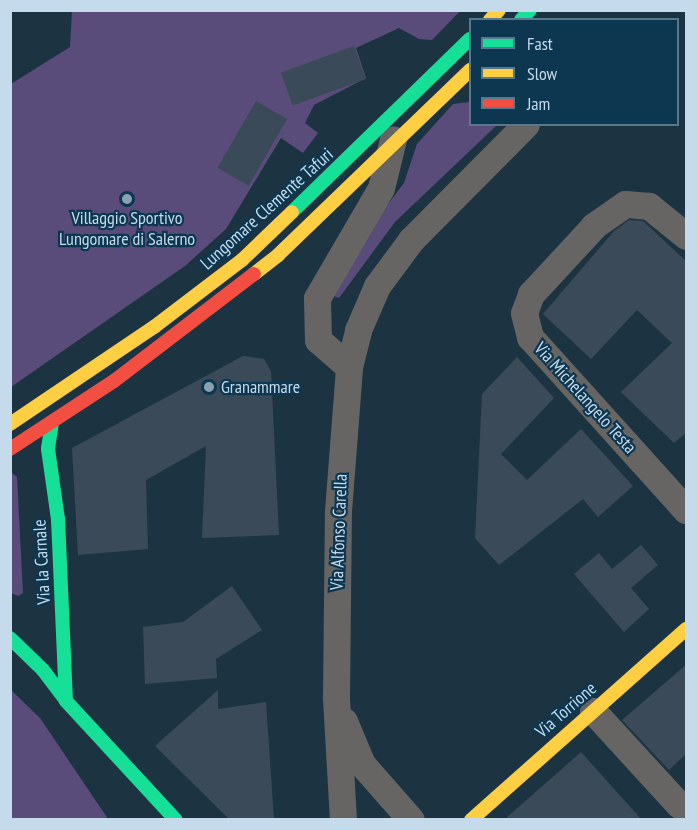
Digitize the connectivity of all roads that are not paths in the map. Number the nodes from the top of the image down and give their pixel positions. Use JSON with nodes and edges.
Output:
{"nodes":[{"id":1,"x":469,"y":41,"type":"edge"},
{"id":2,"x":467,"y":78,"type":"edge"},
{"id":3,"x":399,"y":111,"type":"junction"},
{"id":4,"x":524,"y":126,"type":"edge"},
{"id":5,"x":391,"y":147,"type":"junction"},
{"id":6,"x":687,"y":236,"type":"edge"},
{"id":7,"x":349,"y":367,"type":"junction"},
{"id":8,"x":52,"y":423,"type":"junction"},
{"id":9,"x":10,"y":424,"type":"edge"},
{"id":10,"x":10,"y":449,"type":"edge"},
{"id":11,"x":687,"y":510,"type":"edge"},
{"id":12,"x":687,"y":629,"type":"edge"},
{"id":13,"x":10,"y":638,"type":"edge"},
{"id":14,"x":336,"y":698,"type":"junction"},
{"id":15,"x":66,"y":701,"type":"junction"},
{"id":16,"x":593,"y":711,"type":"junction"},
{"id":17,"x":679,"y":805,"type":"dead end"},
{"id":18,"x":176,"y":819,"type":"edge"},
{"id":19,"x":343,"y":819,"type":"edge"},
{"id":20,"x":411,"y":819,"type":"edge"},
{"id":21,"x":471,"y":819,"type":"edge"}],
"edges":[{"from":1,"to":3,"type":"main road","name":"Lungomare Clemente Tafuri"},
{"from":2,"to":5,"type":"main road","name":"Lungomare Clemente Tafuri"},
{"from":3,"to":5,"type":"street"},
{"from":3,"to":9,"type":"main road","name":"Lungomare Clemente Tafuri"},
{"from":4,"to":7,"type":"street","name":"Via Alfonso Carella"},
{"from":5,"to":7,"type":"street"},
{"from":5,"to":8,"type":"main road","name":"Lungomare Clemente Tafuri"},
{"from":6,"to":11,"type":"street","name":"Via Michelangelo Testa"},
{"from":7,"to":14,"type":"street","name":"Via Alfonso Carella"},
{"from":8,"to":10,"type":"main road","name":"Lungomare Clemente Tafuri"},
{"from":8,"to":15,"type":"main road","name":"Via la Carnale"},
{"from":12,"to":16,"type":"main road","name":"Via Torrione"},
{"from":13,"to":15,"type":"main road"},
{"from":14,"to":19,"type":"street","name":"Via Alfonso Carella"},
{"from":14,"to":20,"type":"street","name":"Via Alfonso Carella"},
{"from":15,"to":18,"type":"main road"},
{"from":16,"to":17,"type":"street"},
{"from":16,"to":21,"type":"main road","name":"Via Torrione"}]}
